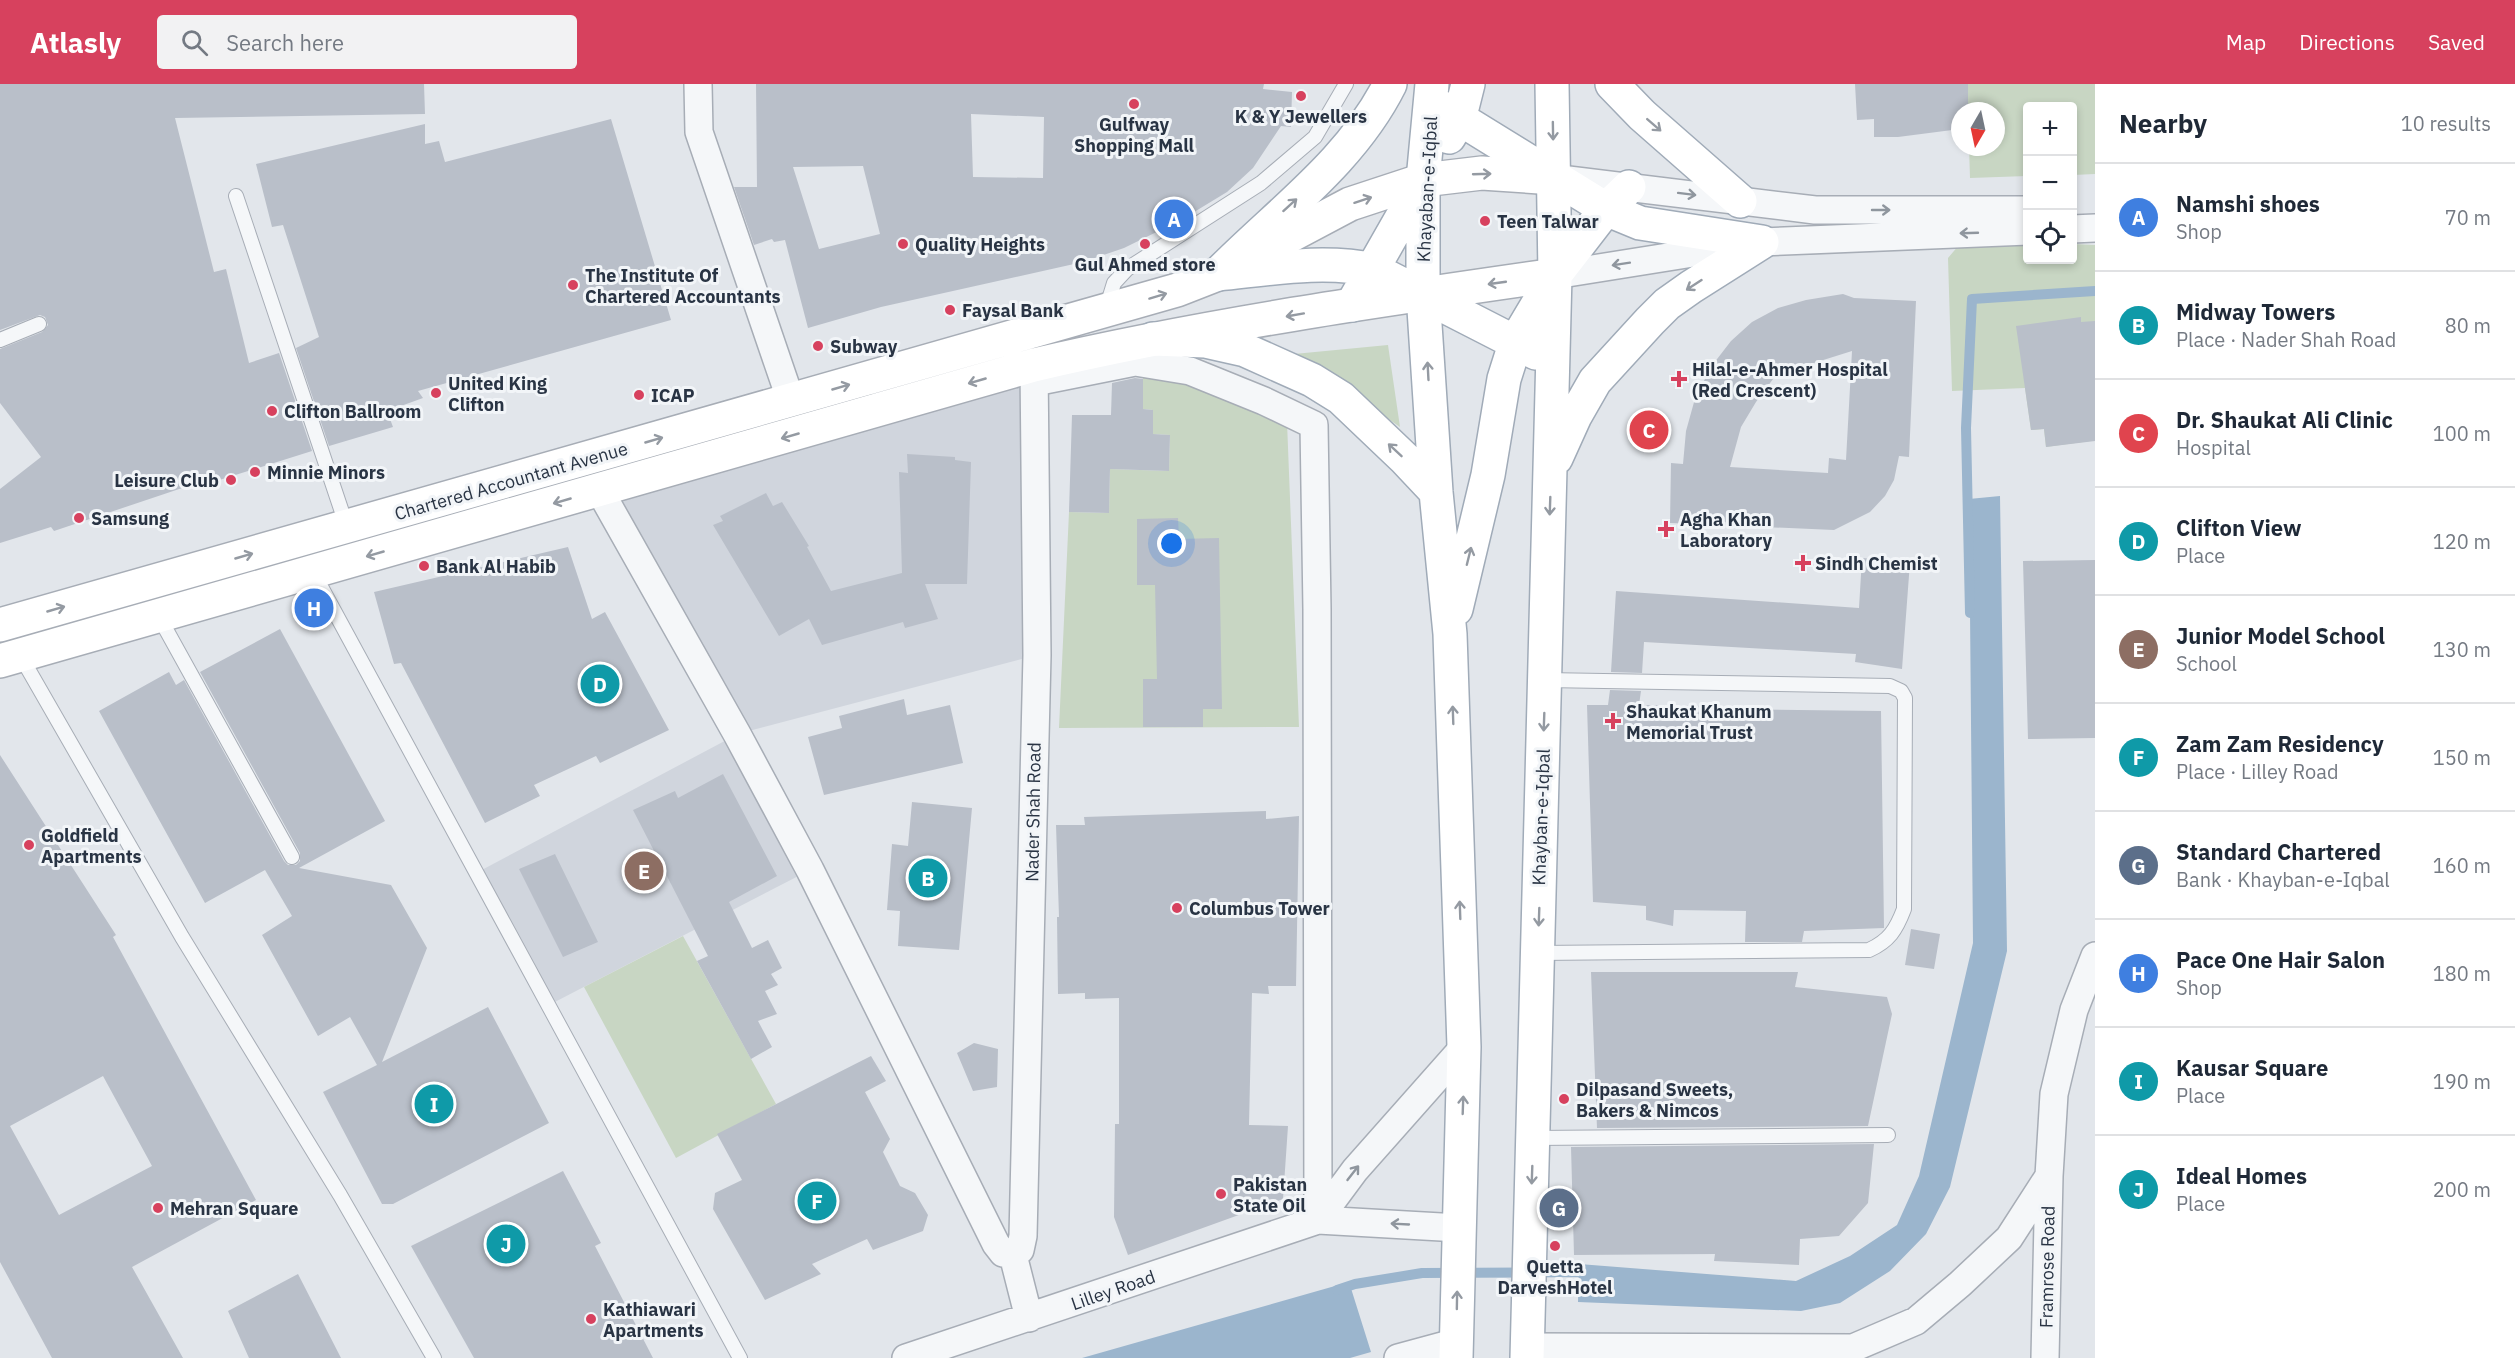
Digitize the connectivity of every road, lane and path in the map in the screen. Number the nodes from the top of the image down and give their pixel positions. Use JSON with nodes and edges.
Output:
{"nodes":[{"id":1,"x":698,"y":84,"type":"edge"},
{"id":2,"x":1346,"y":84,"type":"edge"},
{"id":3,"x":1390,"y":84,"type":"edge"},
{"id":4,"x":1468,"y":84,"type":"edge"},
{"id":5,"x":1552,"y":84,"type":"edge"},
{"id":6,"x":1612,"y":84,"type":"edge"},
{"id":7,"x":1432,"y":93,"type":"edge"},
{"id":8,"x":1459,"y":120,"type":"junction"},
{"id":9,"x":1554,"y":178,"type":"junction"},
{"id":10,"x":1424,"y":180,"type":"junction"},
{"id":11,"x":1629,"y":187,"type":"junction"},
{"id":12,"x":236,"y":196,"type":"dead end"},
{"id":13,"x":1740,"y":201,"type":"junction"},
{"id":14,"x":1606,"y":209,"type":"junction"},
{"id":15,"x":2023,"y":210,"type":"edge"},
{"id":16,"x":2077,"y":210,"type":"edge"},
{"id":17,"x":2095,"y":210,"type":"edge"},
{"id":18,"x":2095,"y":228,"type":"edge"},
{"id":19,"x":2077,"y":229,"type":"edge"},
{"id":20,"x":2023,"y":231,"type":"edge"},
{"id":21,"x":1761,"y":242,"type":"junction"},
{"id":22,"x":1374,"y":270,"type":"junction"},
{"id":23,"x":1218,"y":274,"type":"junction"},
{"id":24,"x":1555,"y":275,"type":"junction"},
{"id":25,"x":1423,"y":294,"type":"junction"},
{"id":26,"x":1352,"y":305,"type":"junction"},
{"id":27,"x":1105,"y":311,"type":"junction"},
{"id":28,"x":39,"y":324,"type":"dead end"},
{"id":29,"x":1153,"y":339,"type":"junction"},
{"id":30,"x":0,"y":340,"type":"edge"},
{"id":31,"x":1516,"y":341,"type":"junction"},
{"id":32,"x":1030,"y":361,"type":"junction"},
{"id":33,"x":1553,"y":363,"type":"junction"},
{"id":34,"x":1312,"y":380,"type":"junction"},
{"id":35,"x":791,"y":401,"type":"junction"},
{"id":36,"x":1314,"y":424,"type":"junction"},
{"id":37,"x":1551,"y":470,"type":"junction"},
{"id":38,"x":600,"y":491,"type":"junction"},
{"id":39,"x":1436,"y":492,"type":"junction"},
{"id":40,"x":347,"y":527,"type":"junction"},
{"id":41,"x":312,"y":571,"type":"junction"},
{"id":42,"x":158,"y":615,"type":"junction"},
{"id":43,"x":0,"y":625,"type":"edge"},
{"id":44,"x":1450,"y":634,"type":"junction"},
{"id":45,"x":10,"y":658,"type":"edge"},
{"id":46,"x":1545,"y":680,"type":"junction"},
{"id":47,"x":292,"y":857,"type":"dead end"},
{"id":48,"x":1538,"y":953,"type":"junction"},
{"id":49,"x":2095,"y":956,"type":"edge"},
{"id":50,"x":1464,"y":1047,"type":"junction"},
{"id":51,"x":1888,"y":1135,"type":"dead end"},
{"id":52,"x":1533,"y":1138,"type":"junction"},
{"id":53,"x":2049,"y":1176,"type":"junction"},
{"id":54,"x":1318,"y":1220,"type":"junction"},
{"id":55,"x":1459,"y":1228,"type":"junction"},
{"id":56,"x":1013,"y":1255,"type":"junction"},
{"id":57,"x":1029,"y":1318,"type":"junction"},
{"id":58,"x":1456,"y":1350,"type":"edge"},
{"id":59,"x":950,"y":1352,"type":"edge"},
{"id":60,"x":1527,"y":1353,"type":"edge"},
{"id":61,"x":434,"y":1358,"type":"edge"},
{"id":62,"x":740,"y":1358,"type":"edge"},
{"id":63,"x":906,"y":1358,"type":"edge"},
{"id":64,"x":1398,"y":1358,"type":"edge"},
{"id":65,"x":2045,"y":1358,"type":"edge"}],
"edges":[{"from":1,"to":35,"type":"street"},
{"from":2,"to":27,"type":"lane"},
{"from":23,"to":3,"type":"main road","one_way":true},
{"from":4,"to":8,"type":"main road"},
{"from":5,"to":9,"type":"main road","one_way":true},
{"from":6,"to":13,"type":"main road","one_way":true},
{"from":7,"to":8,"type":"main road"},
{"from":7,"to":10,"type":"main road","name":"Khayaban-e-Iqbal"},
{"from":8,"to":9,"type":"main road"},
{"from":8,"to":10,"type":"main road"},
{"from":10,"to":9,"type":"main road","one_way":true},
{"from":9,"to":11,"type":"street"},
{"from":9,"to":14,"type":"main road"},
{"from":9,"to":24,"type":"main road"},
{"from":10,"to":22,"type":"main road"},
{"from":23,"to":10,"type":"main road","one_way":true},
{"from":10,"to":25,"type":"main road","name":"Khayaban-e-Iqbal"},
{"from":11,"to":13,"type":"street","one_way":true},
{"from":11,"to":14,"type":"main road"},
{"from":12,"to":40,"type":"lane"},
{"from":13,"to":15,"type":"street","one_way":true},
{"from":14,"to":21,"type":"main road"},
{"from":14,"to":24,"type":"main road"},
{"from":16,"to":17,"type":"street"},
{"from":18,"to":19,"type":"street"},
{"from":20,"to":21,"type":"street","one_way":true},
{"from":21,"to":24,"type":"street","one_way":true},
{"from":21,"to":37,"type":"main road","one_way":true},
{"from":22,"to":23,"type":"main road"},
{"from":22,"to":25,"type":"main road"},
{"from":22,"to":26,"type":"main road"},
{"from":27,"to":23,"type":"main road","one_way":true},
{"from":24,"to":25,"type":"main road","one_way":true},
{"from":24,"to":31,"type":"main road"},
{"from":24,"to":33,"type":"main road","name":"Khayban-e-Iqbal"},
{"from":25,"to":26,"type":"main road"},
{"from":25,"to":31,"type":"main road"},
{"from":39,"to":25,"type":"main road","one_way":true},
{"from":26,"to":29,"type":"main road","one_way":true},
{"from":27,"to":32,"type":"main road"},
{"from":28,"to":30,"type":"lane"},
{"from":29,"to":32,"type":"main road"},
{"from":29,"to":34,"type":"main road"},
{"from":31,"to":33,"type":"main road"},
{"from":44,"to":31,"type":"main road","one_way":true},
{"from":35,"to":32,"type":"main road","name":"Chartered Accountant Avenue","one_way":true},
{"from":32,"to":36,"type":"street"},
{"from":32,"to":38,"type":"main road","name":"Chartered Accountant Avenue","one_way":true},
{"from":32,"to":56,"type":"street","name":"Nader Shah Road"},
{"from":33,"to":37,"type":"main road","name":"Khayban-e-Iqbal"},
{"from":34,"to":36,"type":"street"},
{"from":39,"to":34,"type":"main road","one_way":true},
{"from":40,"to":35,"type":"main road","name":"Chartered Accountant Avenue","one_way":true},
{"from":36,"to":54,"type":"street"},
{"from":37,"to":46,"type":"main road","name":"Khayban-e-Iqbal","one_way":true},
{"from":38,"to":41,"type":"main road","name":"Chartered Accountant Avenue","one_way":true},
{"from":38,"to":56,"type":"street"},
{"from":39,"to":44,"type":"main road"},
{"from":43,"to":40,"type":"main road","name":"Chartered Accountant Avenue","one_way":true},
{"from":41,"to":42,"type":"main road","name":"Chartered Accountant Avenue"},
{"from":41,"to":62,"type":"lane"},
{"from":42,"to":45,"type":"main road","name":"Chartered Accountant Avenue"},
{"from":42,"to":47,"type":"lane"},
{"from":50,"to":44,"type":"main road","one_way":true},
{"from":45,"to":61,"type":"lane"},
{"from":46,"to":48,"type":"main road","name":"Khayban-e-Iqbal","one_way":true},
{"from":46,"to":48,"type":"lane"},
{"from":48,"to":52,"type":"main road","name":"Khayban-e-Iqbal"},
{"from":49,"to":53,"type":"street","name":"Framrose Road"},
{"from":54,"to":50,"type":"street","one_way":true},
{"from":55,"to":50,"type":"main road","one_way":true},
{"from":51,"to":52,"type":"lane"},
{"from":52,"to":60,"type":"main road","name":"Khayban-e-Iqbal","one_way":true},
{"from":53,"to":60,"type":"street"},
{"from":53,"to":65,"type":"street","name":"Framrose Road"},
{"from":55,"to":54,"type":"street","name":"Lilley Road","one_way":true},
{"from":54,"to":57,"type":"street","name":"Lilley Road"},
{"from":58,"to":55,"type":"main road","one_way":true},
{"from":56,"to":57,"type":"street"},
{"from":57,"to":59,"type":"street","name":"Lilley Road"},
{"from":58,"to":64,"type":"street"},
{"from":59,"to":63,"type":"street","name":"Lilley Road"}]}
